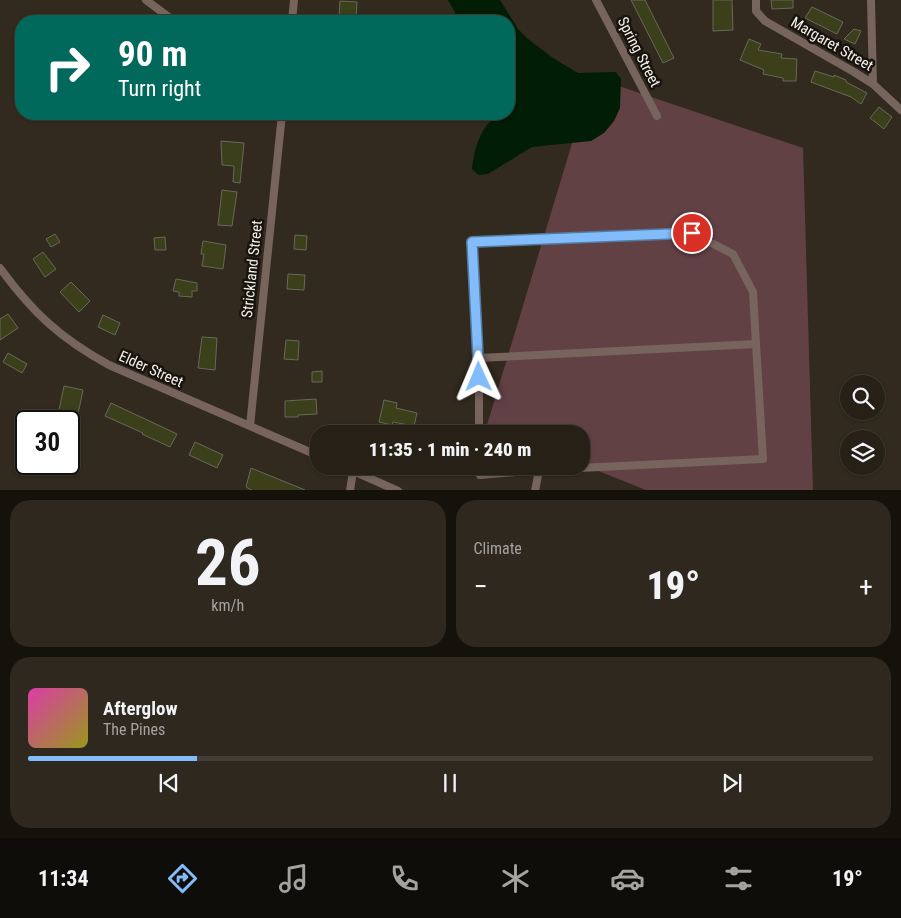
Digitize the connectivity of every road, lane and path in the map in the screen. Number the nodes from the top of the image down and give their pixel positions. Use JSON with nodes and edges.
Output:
{"nodes":[{"id":1,"x":146,"y":0,"type":"edge"},
{"id":2,"x":294,"y":0,"type":"edge"},
{"id":3,"x":596,"y":0,"type":"edge"},
{"id":4,"x":756,"y":0,"type":"edge"},
{"id":5,"x":871,"y":0,"type":"edge"},
{"id":6,"x":166,"y":15,"type":"edge"},
{"id":7,"x":293,"y":15,"type":"edge"},
{"id":8,"x":873,"y":84,"type":"junction"},
{"id":9,"x":901,"y":110,"type":"edge"},
{"id":10,"x":657,"y":116,"type":"dead end"},
{"id":11,"x":281,"y":120,"type":"edge"},
{"id":12,"x":0,"y":268,"type":"edge"},
{"id":13,"x":756,"y":344,"type":"junction"},
{"id":14,"x":479,"y":358,"type":"junction"},
{"id":15,"x":479,"y":425,"type":"edge"},
{"id":16,"x":250,"y":426,"type":"junction"},
{"id":17,"x":310,"y":452,"type":"edge"},
{"id":18,"x":590,"y":467,"type":"edge"},
{"id":19,"x":353,"y":475,"type":"edge"},
{"id":20,"x":363,"y":475,"type":"edge"},
{"id":21,"x":538,"y":475,"type":"edge"},
{"id":22,"x":350,"y":490,"type":"edge"},
{"id":23,"x":398,"y":490,"type":"edge"},
{"id":24,"x":535,"y":490,"type":"edge"}],
"edges":[{"from":1,"to":6,"type":"street"},
{"from":2,"to":7,"type":"street"},
{"from":3,"to":10,"type":"street","name":"Spring Street"},
{"from":4,"to":8,"type":"street","name":"Margaret Street"},
{"from":5,"to":8,"type":"street"},
{"from":8,"to":9,"type":"street","name":"Margaret Street"},
{"from":11,"to":16,"type":"street","name":"Strickland Street"},
{"from":12,"to":16,"type":"street","name":"Elder Street"},
{"from":13,"to":14,"type":"street"},
{"from":13,"to":14,"type":"street"},
{"from":13,"to":18,"type":"street"},
{"from":14,"to":15,"type":"street"},
{"from":16,"to":17,"type":"street","name":"Elder Street"},
{"from":19,"to":22,"type":"street"},
{"from":20,"to":23,"type":"street"},
{"from":21,"to":24,"type":"street"}]}
